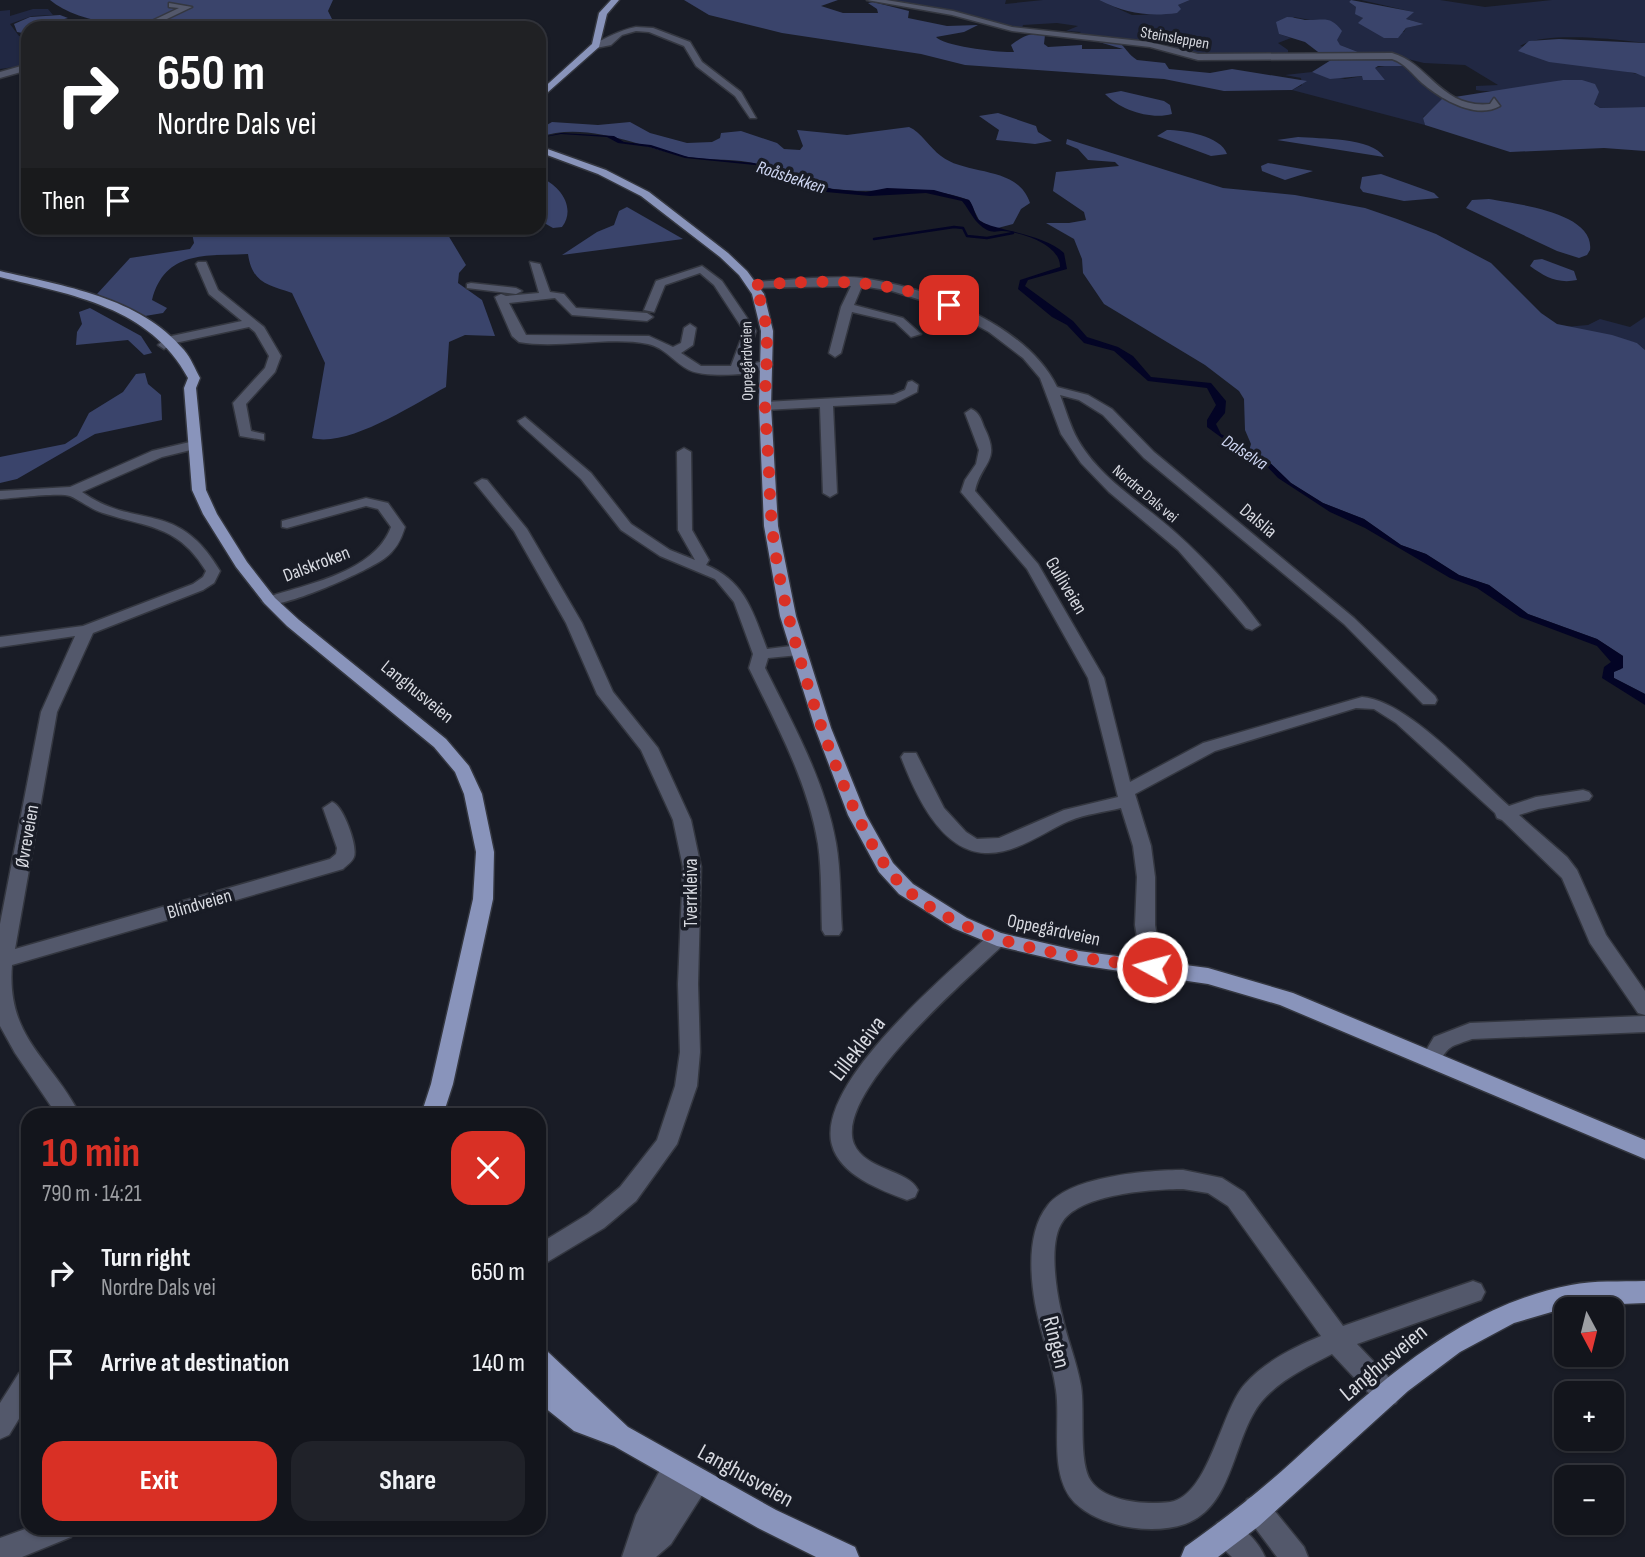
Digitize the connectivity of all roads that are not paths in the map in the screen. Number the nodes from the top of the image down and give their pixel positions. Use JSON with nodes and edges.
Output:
{"nodes":[{"id":1,"x":615,"y":0,"type":"edge"},
{"id":2,"x":871,"y":0,"type":"edge"},
{"id":3,"x":172,"y":5,"type":"dead end"},
{"id":4,"x":157,"y":21,"type":"edge"},
{"id":5,"x":596,"y":45,"type":"junction"},
{"id":6,"x":21,"y":68,"type":"edge"},
{"id":7,"x":0,"y":75,"type":"edge"},
{"id":8,"x":546,"y":91,"type":"edge"},
{"id":9,"x":1494,"y":101,"type":"dead end"},
{"id":10,"x":753,"y":116,"type":"dead end"},
{"id":11,"x":546,"y":152,"type":"edge"},
{"id":12,"x":201,"y":264,"type":"dead end"},
{"id":13,"x":534,"y":264,"type":"dead end"},
{"id":14,"x":3,"y":274,"type":"edge"},
{"id":15,"x":859,"y":281,"type":"junction"},
{"id":16,"x":753,"y":285,"type":"junction"},
{"id":17,"x":471,"y":286,"type":"dead end"},
{"id":18,"x":545,"y":295,"type":"junction"},
{"id":19,"x":526,"y":296,"type":"junction"},
{"id":20,"x":847,"y":307,"type":"junction"},
{"id":21,"x":251,"y":323,"type":"junction"},
{"id":22,"x":690,"y":328,"type":"dead end"},
{"id":23,"x":915,"y":334,"type":"dead end"},
{"id":24,"x":170,"y":343,"type":"junction"},
{"id":25,"x":673,"y":352,"type":"junction"},
{"id":26,"x":835,"y":353,"type":"dead end"},
{"id":27,"x":766,"y":365,"type":"junction"},
{"id":28,"x":737,"y":368,"type":"junction"},
{"id":29,"x":912,"y":385,"type":"dead end"},
{"id":30,"x":1054,"y":390,"type":"junction"},
{"id":31,"x":826,"y":403,"type":"junction"},
{"id":32,"x":765,"y":406,"type":"junction"},
{"id":33,"x":971,"y":412,"type":"dead end"},
{"id":34,"x":525,"y":421,"type":"dead end"},
{"id":35,"x":260,"y":437,"type":"dead end"},
{"id":36,"x":194,"y":449,"type":"junction"},
{"id":37,"x":684,"y":452,"type":"dead end"},
{"id":38,"x":482,"y":483,"type":"dead end"},
{"id":39,"x":72,"y":491,"type":"junction"},
{"id":40,"x":831,"y":493,"type":"dead end"},
{"id":41,"x":0,"y":495,"type":"edge"},
{"id":42,"x":286,"y":524,"type":"dead end"},
{"id":43,"x":699,"y":565,"type":"junction"},
{"id":44,"x":270,"y":601,"type":"junction"},
{"id":45,"x":1252,"y":625,"type":"dead end"},
{"id":46,"x":86,"y":630,"type":"junction"},
{"id":47,"x":0,"y":642,"type":"edge"},
{"id":48,"x":799,"y":650,"type":"junction"},
{"id":49,"x":761,"y":654,"type":"junction"},
{"id":50,"x":1429,"y":700,"type":"dead end"},
{"id":51,"x":910,"y":757,"type":"dead end"},
{"id":52,"x":1583,"y":796,"type":"dead end"},
{"id":53,"x":1126,"y":797,"type":"junction"},
{"id":54,"x":332,"y":808,"type":"dead end"},
{"id":55,"x":1503,"y":814,"type":"junction"},
{"id":56,"x":832,"y":930,"type":"dead end"},
{"id":57,"x":997,"y":939,"type":"junction"},
{"id":58,"x":3,"y":960,"type":"junction"},
{"id":59,"x":1152,"y":967,"type":"junction"},
{"id":60,"x":1645,"y":1007,"type":"edge"},
{"id":61,"x":1645,"y":1024,"type":"edge"},
{"id":62,"x":1432,"y":1059,"type":"junction"},
{"id":63,"x":442,"y":1084,"type":"junction"},
{"id":64,"x":64,"y":1108,"type":"edge"},
{"id":65,"x":434,"y":1108,"type":"edge"},
{"id":66,"x":444,"y":1108,"type":"edge"},
{"id":67,"x":1645,"y":1150,"type":"edge"},
{"id":68,"x":907,"y":1190,"type":"dead end"},
{"id":69,"x":546,"y":1252,"type":"edge"},
{"id":70,"x":1473,"y":1292,"type":"dead end"},
{"id":71,"x":1645,"y":1292,"type":"edge"},
{"id":72,"x":1339,"y":1341,"type":"junction"},
{"id":73,"x":546,"y":1368,"type":"edge"},
{"id":74,"x":21,"y":1392,"type":"edge"},
{"id":75,"x":546,"y":1393,"type":"edge"},
{"id":76,"x":1387,"y":1394,"type":"junction"},
{"id":77,"x":0,"y":1426,"type":"edge"},
{"id":78,"x":622,"y":1437,"type":"junction"},
{"id":79,"x":686,"y":1474,"type":"junction"},
{"id":80,"x":1256,"y":1508,"type":"junction"},
{"id":81,"x":1227,"y":1533,"type":"junction"},
{"id":82,"x":44,"y":1535,"type":"edge"},
{"id":83,"x":0,"y":1552,"type":"edge"},
{"id":84,"x":636,"y":1557,"type":"edge"},
{"id":85,"x":845,"y":1557,"type":"edge"},
{"id":86,"x":1195,"y":1557,"type":"edge"},
{"id":87,"x":1251,"y":1557,"type":"edge"},
{"id":88,"x":1294,"y":1557,"type":"edge"}],
"edges":[{"from":1,"to":5,"type":"main road"},
{"from":2,"to":9,"type":"street","name":"Steinsleppen"},
{"from":3,"to":4,"type":"street"},
{"from":5,"to":8,"type":"main road"},
{"from":5,"to":10,"type":"street"},
{"from":6,"to":7,"type":"street"},
{"from":11,"to":16,"type":"main road","name":"Oppegårdveien"},
{"from":12,"to":21,"type":"street"},
{"from":13,"to":18,"type":"street"},
{"from":14,"to":24,"type":"main road","name":"Langhusveien"},
{"from":15,"to":16,"type":"street","name":"Nordre Dals vei"},
{"from":15,"to":20,"type":"street"},
{"from":15,"to":30,"type":"street","name":"Nordre Dals vei"},
{"from":16,"to":27,"type":"main road","name":"Oppegårdveien"},
{"from":17,"to":19,"type":"street"},
{"from":18,"to":19,"type":"street"},
{"from":18,"to":28,"type":"street"},
{"from":19,"to":25,"type":"street"},
{"from":20,"to":23,"type":"street"},
{"from":20,"to":26,"type":"street"},
{"from":21,"to":24,"type":"street"},
{"from":21,"to":35,"type":"street"},
{"from":22,"to":25,"type":"street"},
{"from":24,"to":36,"type":"main road","name":"Langhusveien"},
{"from":25,"to":28,"type":"street"},
{"from":27,"to":28,"type":"street"},
{"from":27,"to":32,"type":"main road","name":"Oppegårdveien"},
{"from":29,"to":31,"type":"street"},
{"from":30,"to":45,"type":"street","name":"Nordre Dals vei"},
{"from":30,"to":50,"type":"street","name":"Dalslia"},
{"from":31,"to":32,"type":"street"},
{"from":31,"to":40,"type":"street"},
{"from":32,"to":48,"type":"main road","name":"Oppegårdveien"},
{"from":33,"to":53,"type":"street","name":"Gulliveien"},
{"from":34,"to":43,"type":"street"},
{"from":36,"to":39,"type":"street"},
{"from":36,"to":44,"type":"main road","name":"Langhusveien"},
{"from":37,"to":43,"type":"street"},
{"from":38,"to":69,"type":"street","name":"Tverrkleiva"},
{"from":39,"to":41,"type":"street"},
{"from":39,"to":46,"type":"street"},
{"from":42,"to":44,"type":"street","name":"Dalskroken"},
{"from":43,"to":49,"type":"street"},
{"from":44,"to":63,"type":"main road","name":"Langhusveien"},
{"from":46,"to":47,"type":"street"},
{"from":46,"to":58,"type":"street","name":"Øvreveien"},
{"from":48,"to":49,"type":"street"},
{"from":48,"to":57,"type":"main road","name":"Oppegårdveien"},
{"from":49,"to":56,"type":"street"},
{"from":51,"to":53,"type":"street"},
{"from":52,"to":55,"type":"street"},
{"from":53,"to":55,"type":"street"},
{"from":53,"to":59,"type":"street","name":"Gulliveien"},
{"from":54,"to":58,"type":"street","name":"Blindveien"},
{"from":55,"to":60,"type":"street"},
{"from":57,"to":59,"type":"main road","name":"Oppegårdveien"},
{"from":57,"to":68,"type":"street","name":"Lillekleiva"},
{"from":58,"to":64,"type":"street","name":"Øvreveien"},
{"from":59,"to":62,"type":"main road","name":"Oppegårdveien"},
{"from":61,"to":62,"type":"street"},
{"from":62,"to":67,"type":"main road","name":"Oppegårdveien"},
{"from":63,"to":65,"type":"main road","name":"Langhusveien"},
{"from":63,"to":66,"type":"main road","name":"Langhusveien"},
{"from":70,"to":72,"type":"street"},
{"from":71,"to":76,"type":"main road","name":"Langhusveien"},
{"from":72,"to":72,"type":"street","name":"Ringen"},
{"from":72,"to":76,"type":"street","name":"Ringen"},
{"from":73,"to":78,"type":"main road","name":"Langhusveien"},
{"from":74,"to":77,"type":"street"},
{"from":75,"to":78,"type":"main road","name":"Langhusveien"},
{"from":76,"to":80,"type":"main road","name":"Langhusveien"},
{"from":78,"to":79,"type":"main road","name":"Langhusveien"},
{"from":79,"to":84,"type":"street"},
{"from":79,"to":85,"type":"main road","name":"Langhusveien"},
{"from":80,"to":81,"type":"main road","name":"Langhusveien"},
{"from":80,"to":88,"type":"street"},
{"from":81,"to":86,"type":"main road","name":"Langhusveien"},
{"from":81,"to":87,"type":"street"},
{"from":82,"to":83,"type":"street"}]}
